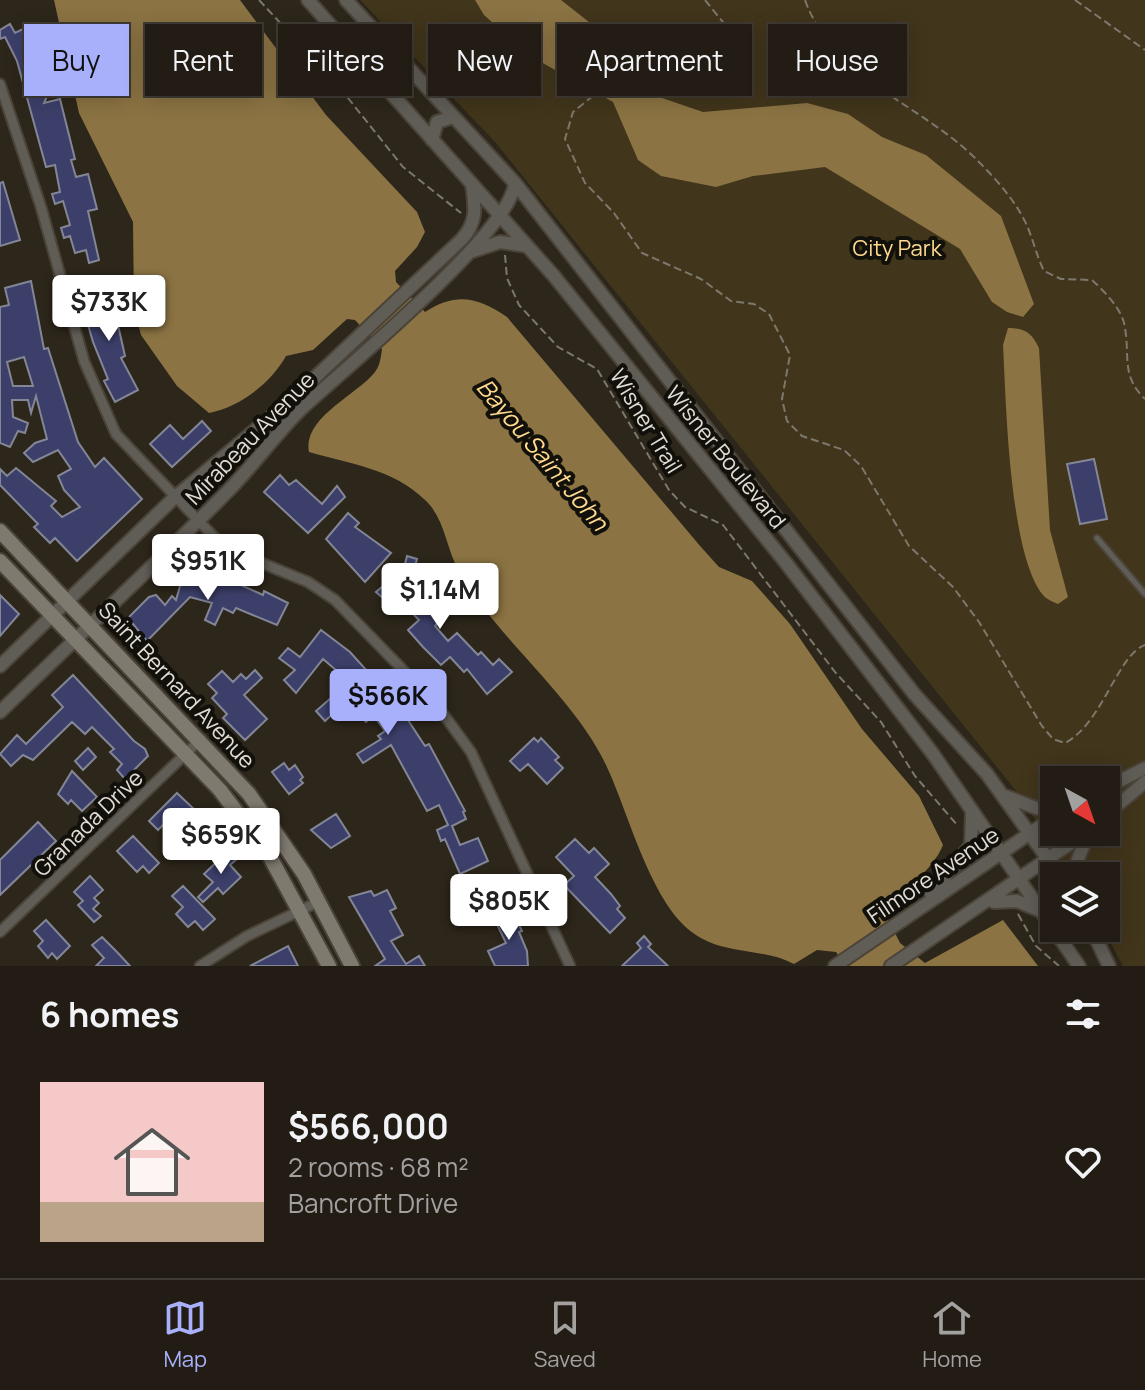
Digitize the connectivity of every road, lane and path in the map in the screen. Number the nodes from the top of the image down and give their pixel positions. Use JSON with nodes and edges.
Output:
{"nodes":[{"id":1,"x":259,"y":0,"type":"edge"},
{"id":2,"x":308,"y":0,"type":"edge"},
{"id":3,"x":346,"y":0,"type":"edge"},
{"id":4,"x":705,"y":0,"type":"edge"},
{"id":5,"x":805,"y":0,"type":"edge"},
{"id":6,"x":1075,"y":0,"type":"edge"},
{"id":7,"x":1145,"y":50,"type":"edge"},
{"id":8,"x":0,"y":84,"type":"edge"},
{"id":9,"x":453,"y":117,"type":"junction"},
{"id":10,"x":432,"y":140,"type":"junction"},
{"id":11,"x":515,"y":183,"type":"junction"},
{"id":12,"x":472,"y":184,"type":"junction"},
{"id":13,"x":501,"y":217,"type":"junction"},
{"id":14,"x":474,"y":220,"type":"junction"},
{"id":15,"x":497,"y":243,"type":"junction"},
{"id":16,"x":527,"y":246,"type":"junction"},
{"id":17,"x":463,"y":257,"type":"junction"},
{"id":18,"x":1145,"y":399,"type":"edge"},
{"id":19,"x":174,"y":498,"type":"junction"},
{"id":20,"x":197,"y":521,"type":"junction"},
{"id":21,"x":0,"y":531,"type":"edge"},
{"id":22,"x":1097,"y":538,"type":"dead end"},
{"id":23,"x":0,"y":561,"type":"edge"},
{"id":24,"x":1145,"y":594,"type":"edge"},
{"id":25,"x":67,"y":601,"type":"junction"},
{"id":26,"x":53,"y":615,"type":"junction"},
{"id":27,"x":90,"y":625,"type":"junction"},
{"id":28,"x":76,"y":639,"type":"junction"},
{"id":29,"x":1145,"y":645,"type":"edge"},
{"id":30,"x":0,"y":666,"type":"edge"},
{"id":31,"x":0,"y":712,"type":"edge"},
{"id":32,"x":201,"y":739,"type":"junction"},
{"id":33,"x":186,"y":753,"type":"junction"},
{"id":34,"x":1145,"y":768,"type":"edge"},
{"id":35,"x":1120,"y":781,"type":"edge"},
{"id":36,"x":1145,"y":782,"type":"edge"},
{"id":37,"x":1005,"y":796,"type":"junction"},
{"id":38,"x":1120,"y":803,"type":"edge"},
{"id":39,"x":971,"y":808,"type":"junction"},
{"id":40,"x":1040,"y":808,"type":"edge"},
{"id":41,"x":959,"y":827,"type":"dead end"},
{"id":42,"x":1040,"y":827,"type":"edge"},
{"id":43,"x":1031,"y":833,"type":"junction"},
{"id":44,"x":1068,"y":846,"type":"edge"},
{"id":45,"x":1002,"y":853,"type":"junction"},
{"id":46,"x":1049,"y":860,"type":"junction"},
{"id":47,"x":1021,"y":881,"type":"junction"},
{"id":48,"x":320,"y":901,"type":"junction"},
{"id":49,"x":987,"y":903,"type":"junction"},
{"id":50,"x":1040,"y":909,"type":"edge"},
{"id":51,"x":301,"y":910,"type":"junction"},
{"id":52,"x":1016,"y":910,"type":"dead end"},
{"id":53,"x":916,"y":911,"type":"junction"},
{"id":54,"x":1040,"y":911,"type":"edge"},
{"id":55,"x":0,"y":932,"type":"edge"},
{"id":56,"x":1063,"y":942,"type":"edge"},
{"id":57,"x":1098,"y":942,"type":"edge"},
{"id":58,"x":838,"y":964,"type":"edge"},
{"id":59,"x":200,"y":966,"type":"edge"},
{"id":60,"x":329,"y":966,"type":"edge"},
{"id":61,"x":352,"y":966,"type":"edge"},
{"id":62,"x":570,"y":966,"type":"edge"},
{"id":63,"x":891,"y":966,"type":"edge"},
{"id":64,"x":1059,"y":966,"type":"edge"},
{"id":65,"x":1079,"y":966,"type":"edge"},
{"id":66,"x":1109,"y":966,"type":"edge"}],
"edges":[{"from":1,"to":14,"type":"path"},
{"from":2,"to":10,"type":"street","name":"Wisner Boulevard"},
{"from":3,"to":9,"type":"street","name":"Wisner Boulevard"},
{"from":4,"to":29,"type":"path"},
{"from":5,"to":18,"type":"path"},
{"from":6,"to":7,"type":"path"},
{"from":8,"to":19,"type":"street"},
{"from":9,"to":10,"type":"street"},
{"from":9,"to":11,"type":"street","name":"Wisner Boulevard"},
{"from":10,"to":12,"type":"street","name":"Wisner Boulevard"},
{"from":11,"to":13,"type":"street","name":"Mirabeau Avenue"},
{"from":11,"to":37,"type":"street","name":"Wisner Boulevard"},
{"from":12,"to":13,"type":"street","name":"Wisner Boulevard"},
{"from":12,"to":14,"type":"street"},
{"from":13,"to":16,"type":"street","name":"Wisner Boulevard"},
{"from":13,"to":17,"type":"street","name":"Mirabeau Avenue"},
{"from":14,"to":19,"type":"street","name":"Mirabeau Avenue"},
{"from":15,"to":16,"type":"street"},
{"from":15,"to":17,"type":"street"},
{"from":15,"to":41,"type":"path","name":"Wisner Trail"},
{"from":16,"to":39,"type":"street","name":"Wisner Boulevard"},
{"from":17,"to":20,"type":"street","name":"Mirabeau Avenue"},
{"from":19,"to":20,"type":"street"},
{"from":19,"to":25,"type":"street","name":"Mirabeau Avenue"},
{"from":20,"to":27,"type":"street","name":"Mirabeau Avenue"},
{"from":20,"to":62,"type":"street"},
{"from":21,"to":25,"type":"main road","name":"Saint Bernard Avenue"},
{"from":22,"to":24,"type":"lane"},
{"from":23,"to":26,"type":"main road","name":"Saint Bernard Avenue"},
{"from":25,"to":26,"type":"street","name":"Mirabeau Avenue"},
{"from":25,"to":27,"type":"main road","name":"Saint Bernard Avenue"},
{"from":26,"to":28,"type":"main road","name":"Saint Bernard Avenue"},
{"from":26,"to":30,"type":"street","name":"Mirabeau Avenue"},
{"from":27,"to":28,"type":"street","name":"Mirabeau Avenue"},
{"from":27,"to":32,"type":"main road","name":"Saint Bernard Avenue"},
{"from":28,"to":31,"type":"street","name":"Mirabeau Avenue"},
{"from":28,"to":33,"type":"main road","name":"Saint Bernard Avenue"},
{"from":32,"to":33,"type":"street","name":"Granada Drive"},
{"from":32,"to":48,"type":"main road","name":"Saint Bernard Avenue"},
{"from":33,"to":51,"type":"main road","name":"Saint Bernard Avenue"},
{"from":33,"to":55,"type":"street","name":"Granada Drive"},
{"from":34,"to":35,"type":"street"},
{"from":36,"to":38,"type":"street"},
{"from":37,"to":40,"type":"street"},
{"from":37,"to":43,"type":"street","name":"Wisner Boulevard"},
{"from":39,"to":45,"type":"street","name":"Wisner Boulevard"},
{"from":39,"to":53,"type":"street"},
{"from":42,"to":43,"type":"street","name":"Filmore Avenue"},
{"from":43,"to":45,"type":"street","name":"Filmore Avenue"},
{"from":43,"to":46,"type":"street","name":"Wisner Boulevard"},
{"from":44,"to":46,"type":"street"},
{"from":45,"to":47,"type":"street","name":"Wisner Boulevard"},
{"from":45,"to":53,"type":"street","name":"Filmore Avenue"},
{"from":46,"to":47,"type":"street"},
{"from":47,"to":49,"type":"street"},
{"from":47,"to":50,"type":"street","name":"Wisner Boulevard"},
{"from":48,"to":51,"type":"street"},
{"from":48,"to":61,"type":"main road","name":"Saint Bernard Avenue"},
{"from":49,"to":54,"type":"street"},
{"from":49,"to":63,"type":"street"},
{"from":51,"to":59,"type":"street"},
{"from":51,"to":60,"type":"main road","name":"Saint Bernard Avenue"},
{"from":52,"to":64,"type":"path"},
{"from":53,"to":58,"type":"street","name":"Filmore Avenue"},
{"from":56,"to":65,"type":"street","name":"Wisner Boulevard"},
{"from":57,"to":66,"type":"street"}]}
